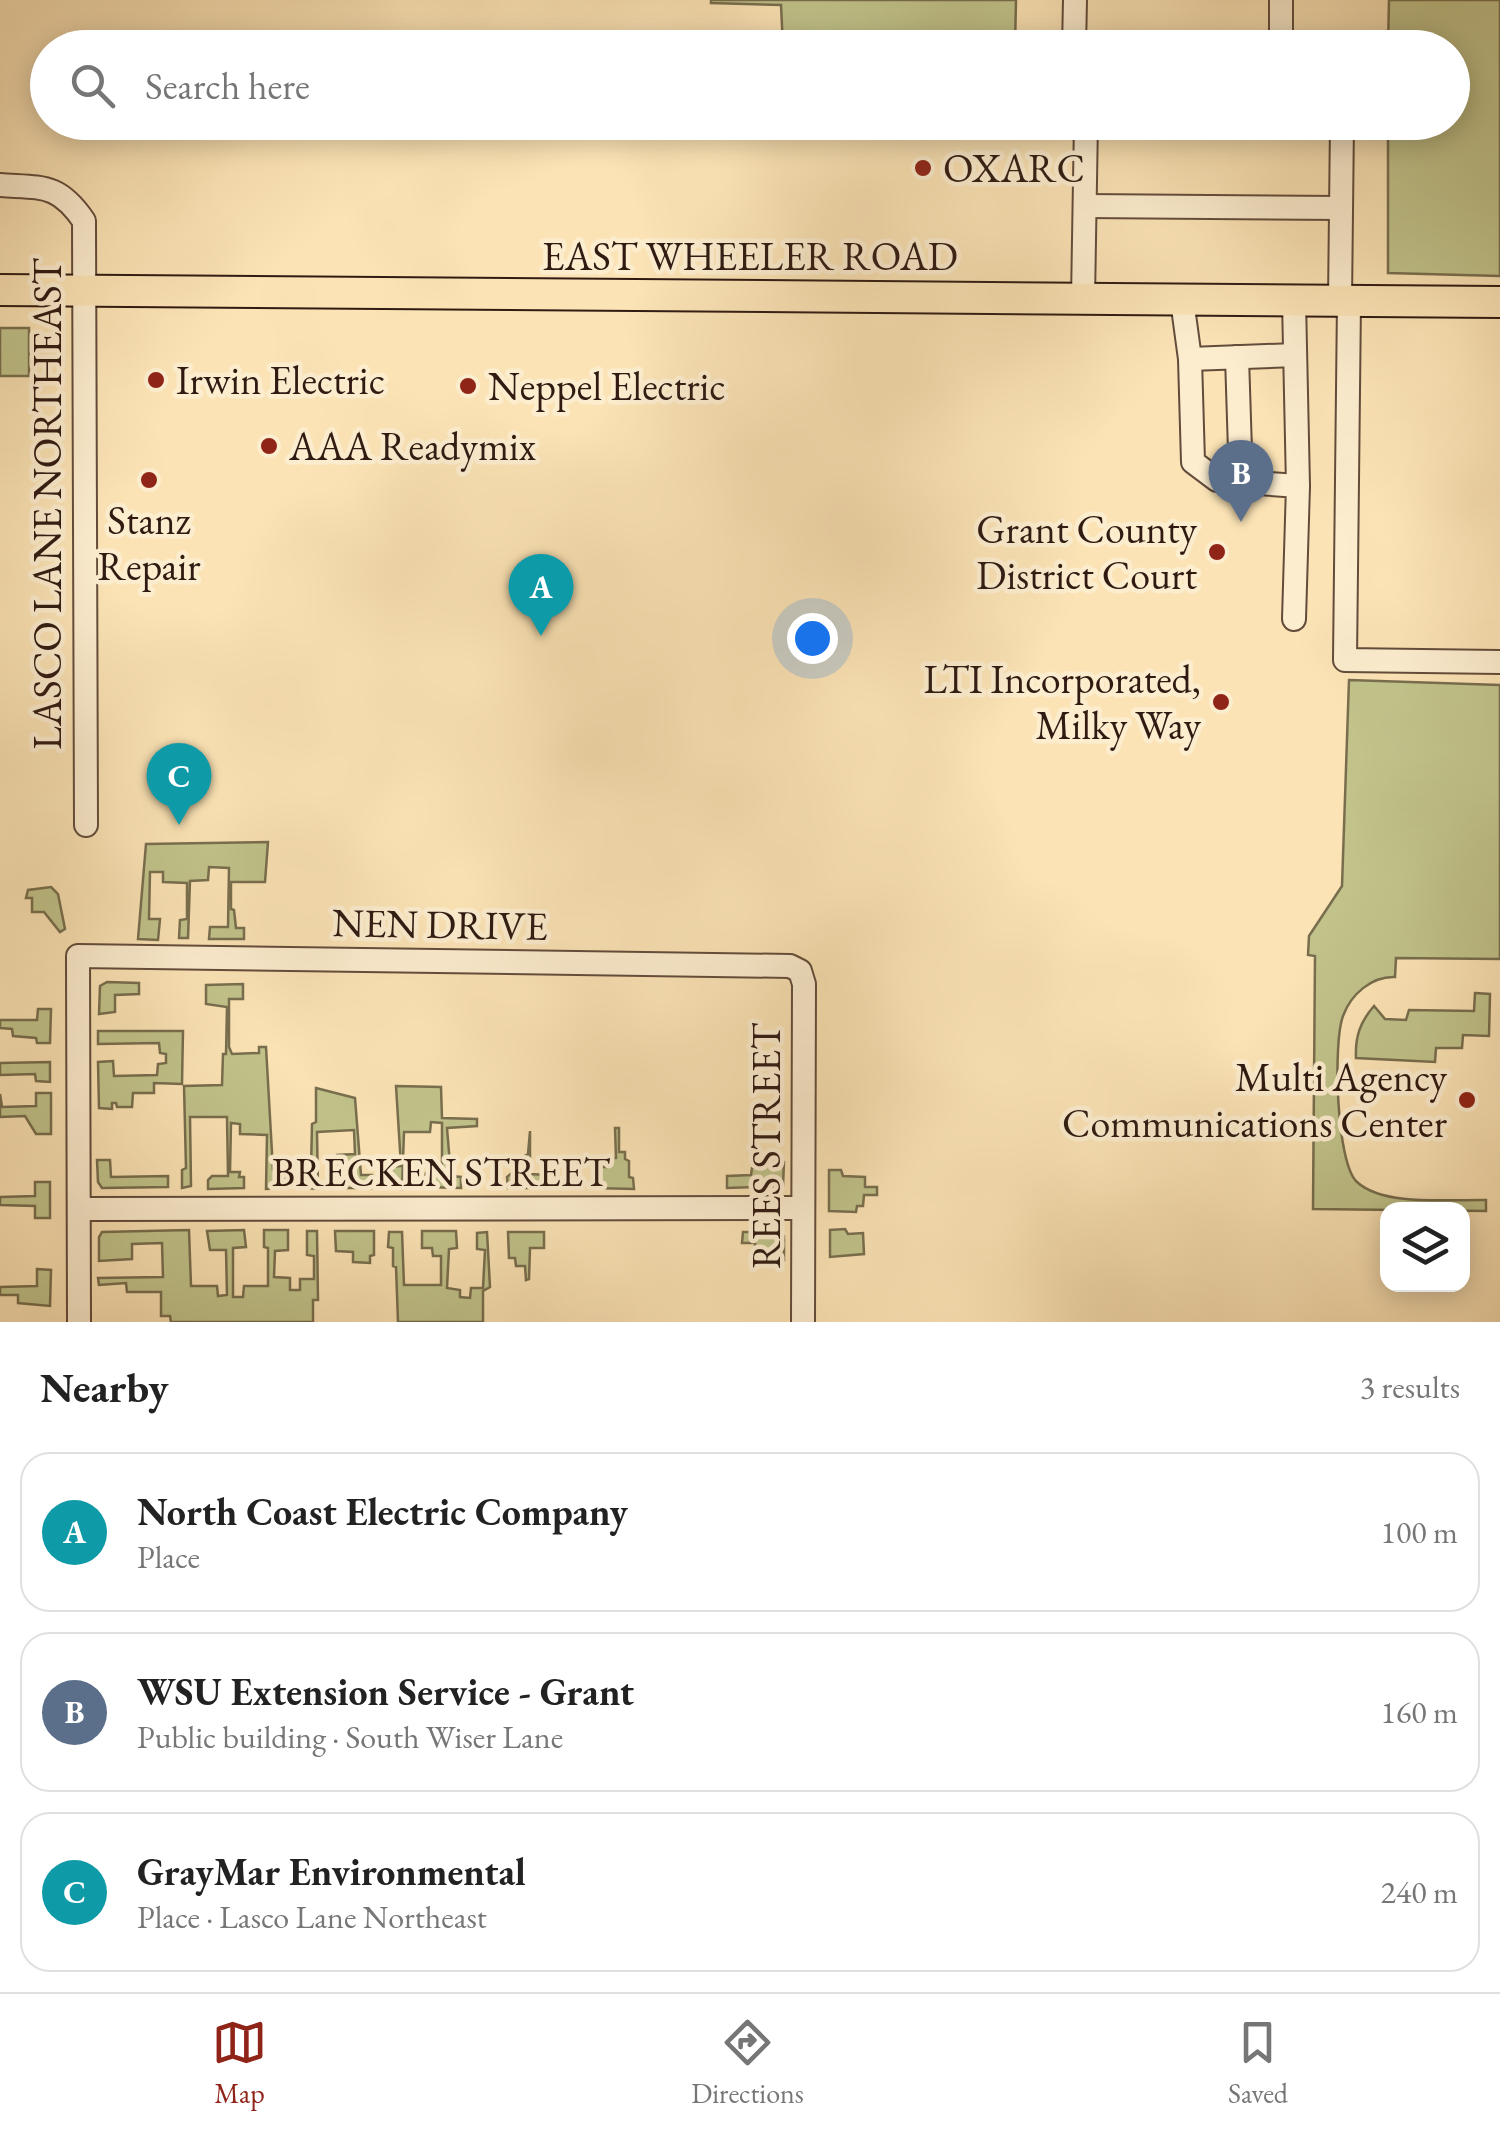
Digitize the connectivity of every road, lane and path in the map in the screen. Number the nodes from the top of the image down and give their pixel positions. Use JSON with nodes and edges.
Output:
{"nodes":[{"id":1,"x":1075,"y":0,"type":"edge"},
{"id":2,"x":1281,"y":0,"type":"edge"},
{"id":3,"x":1074,"y":30,"type":"edge"},
{"id":4,"x":1281,"y":30,"type":"edge"},
{"id":5,"x":1086,"y":140,"type":"edge"},
{"id":6,"x":1342,"y":140,"type":"edge"},
{"id":7,"x":0,"y":185,"type":"edge"},
{"id":8,"x":1084,"y":206,"type":"junction"},
{"id":9,"x":1341,"y":208,"type":"junction"},
{"id":10,"x":0,"y":290,"type":"edge"},
{"id":11,"x":83,"y":291,"type":"junction"},
{"id":12,"x":1083,"y":299,"type":"junction"},
{"id":13,"x":1182,"y":300,"type":"junction"},
{"id":14,"x":1294,"y":300,"type":"junction"},
{"id":15,"x":1344,"y":301,"type":"junction"},
{"id":16,"x":1500,"y":302,"type":"edge"},
{"id":17,"x":1296,"y":355,"type":"junction"},
{"id":18,"x":1238,"y":357,"type":"junction"},
{"id":19,"x":1190,"y":359,"type":"junction"},
{"id":20,"x":1242,"y":482,"type":"junction"},
{"id":21,"x":1298,"y":486,"type":"junction"},
{"id":22,"x":1294,"y":619,"type":"dead end"},
{"id":23,"x":1500,"y":662,"type":"edge"},
{"id":24,"x":86,"y":824,"type":"dead end"},
{"id":25,"x":800,"y":971,"type":"joint"},
{"id":26,"x":80,"y":1208,"type":"junction"},
{"id":27,"x":803,"y":1208,"type":"junction"},
{"id":28,"x":79,"y":1322,"type":"edge"},
{"id":29,"x":803,"y":1322,"type":"edge"}],
"edges":[{"from":1,"to":3,"type":"street"},
{"from":2,"to":4,"type":"street"},
{"from":5,"to":8,"type":"street"},
{"from":6,"to":9,"type":"street"},
{"from":7,"to":11,"type":"street","name":"LASCO LANE NORTHEAST"},
{"from":8,"to":9,"type":"street"},
{"from":8,"to":12,"type":"street"},
{"from":9,"to":15,"type":"street"},
{"from":10,"to":11,"type":"main road","name":"EAST WHEELER ROAD"},
{"from":11,"to":12,"type":"main road","name":"EAST WHEELER ROAD"},
{"from":11,"to":24,"type":"street","name":"LASCO LANE NORTHEAST"},
{"from":12,"to":13,"type":"main road","name":"EAST WHEELER ROAD"},
{"from":13,"to":14,"type":"main road","name":"EAST WHEELER ROAD"},
{"from":13,"to":19,"type":"street"},
{"from":14,"to":15,"type":"main road","name":"EAST WHEELER ROAD"},
{"from":14,"to":17,"type":"street"},
{"from":15,"to":16,"type":"main road","name":"EAST WHEELER ROAD"},
{"from":15,"to":23,"type":"street"},
{"from":17,"to":18,"type":"street"},
{"from":17,"to":21,"type":"street"},
{"from":18,"to":19,"type":"street"},
{"from":18,"to":20,"type":"street"},
{"from":19,"to":20,"type":"street"},
{"from":20,"to":21,"type":"street"},
{"from":21,"to":22,"type":"street"},
{"from":25,"to":26,"type":"street","name":"NEN DRIVE"},
{"from":25,"to":27,"type":"street","name":"REES STREET"},
{"from":26,"to":27,"type":"street","name":"BRECKEN STREET"},
{"from":26,"to":28,"type":"street"},
{"from":27,"to":29,"type":"street","name":"REES STREET"}]}
